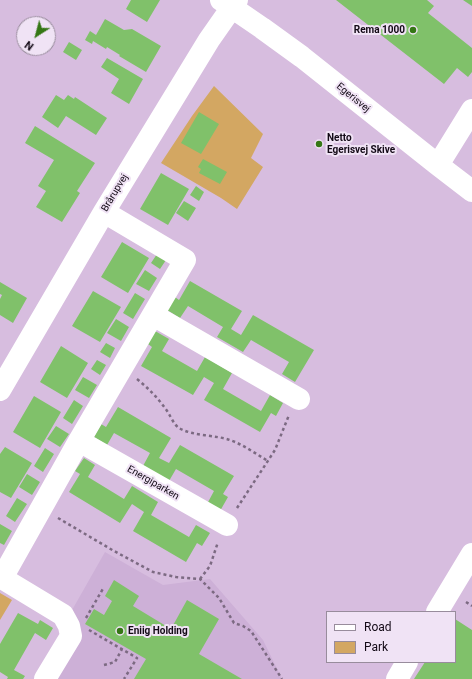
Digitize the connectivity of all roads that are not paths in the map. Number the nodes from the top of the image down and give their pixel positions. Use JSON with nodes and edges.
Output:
{"nodes":[{"id":1,"x":230,"y":2,"type":"edge"},
{"id":2,"x":472,"y":110,"type":"edge"},
{"id":3,"x":438,"y":165,"type":"junction"},
{"id":4,"x":472,"y":191,"type":"edge"},
{"id":5,"x":104,"y":212,"type":"junction"},
{"id":6,"x":153,"y":315,"type":"junction"},
{"id":7,"x":0,"y":390,"type":"edge"},
{"id":8,"x":299,"y":399,"type":"road end"},
{"id":9,"x":79,"y":441,"type":"junction"},
{"id":10,"x":226,"y":525,"type":"road end"},
{"id":11,"x":472,"y":554,"type":"edge"},
{"id":12,"x":1,"y":577,"type":"edge"},
{"id":13,"x":438,"y":611,"type":"edge"},
{"id":14,"x":406,"y":663,"type":"edge"},
{"id":15,"x":45,"y":679,"type":"edge"},
{"id":16,"x":397,"y":679,"type":"edge"}],
"edges":[{"from":1,"to":3,"type":"street","name":"Egerisvej"},
{"from":1,"to":5,"type":"street","name":"Brårupvej"},
{"from":2,"to":3,"type":"street"},
{"from":3,"to":4,"type":"street","name":"Egerisvej"},
{"from":5,"to":6,"type":"street"},
{"from":5,"to":7,"type":"street","name":"Brårupvej"},
{"from":6,"to":8,"type":"street"},
{"from":6,"to":9,"type":"street"},
{"from":9,"to":10,"type":"street","name":"Energiparken"},
{"from":9,"to":12,"type":"street"},
{"from":11,"to":13,"type":"street"},
{"from":12,"to":15,"type":"street"},
{"from":14,"to":16,"type":"street"}]}
